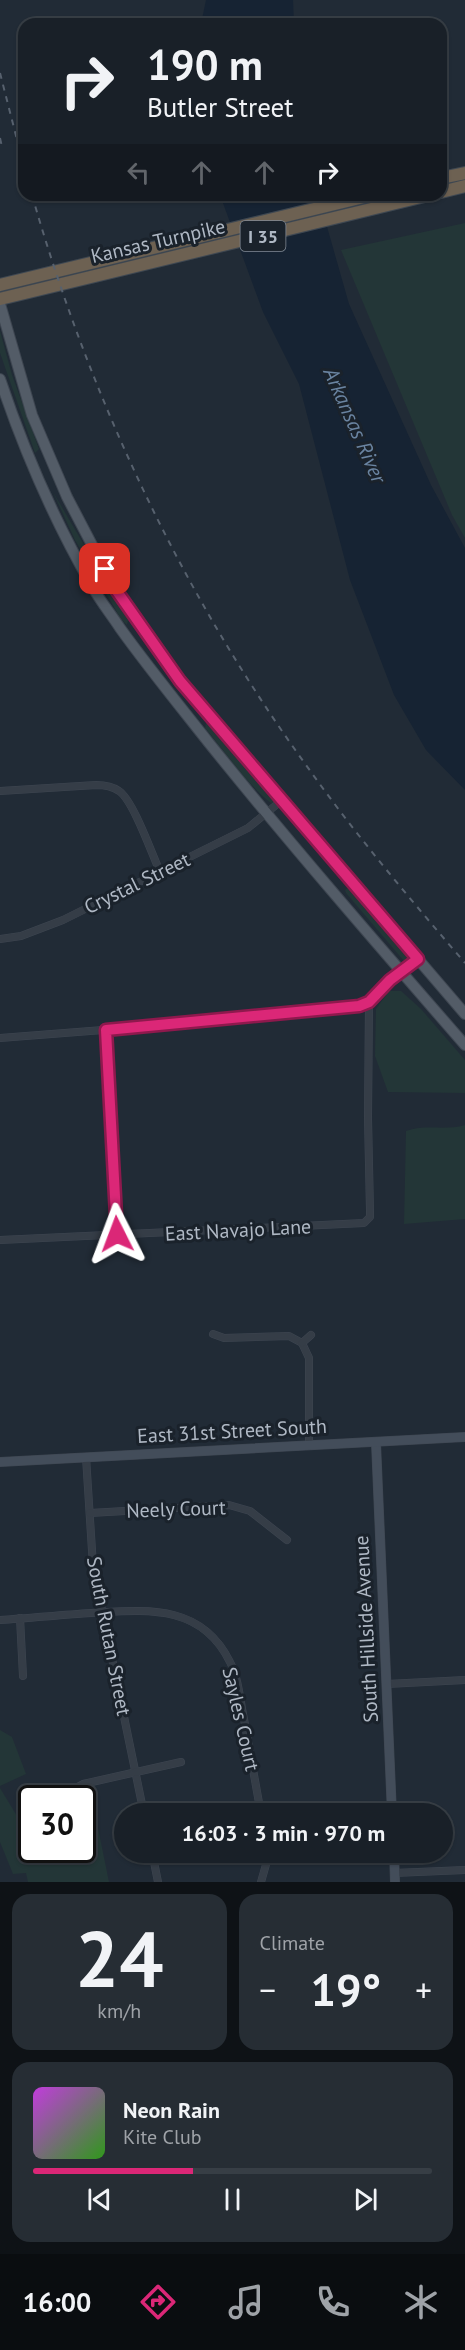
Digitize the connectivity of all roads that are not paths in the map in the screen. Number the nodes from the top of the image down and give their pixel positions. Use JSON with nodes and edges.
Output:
{"nodes":[{"id":1,"x":465,"y":173,"type":"edge"},
{"id":2,"x":447,"y":177,"type":"edge"},
{"id":3,"x":465,"y":186,"type":"edge"},
{"id":4,"x":447,"y":190,"type":"edge"},
{"id":5,"x":348,"y":201,"type":"edge"},
{"id":6,"x":405,"y":201,"type":"edge"},
{"id":7,"x":0,"y":285,"type":"edge"},
{"id":8,"x":0,"y":299,"type":"edge"},
{"id":9,"x":0,"y":304,"type":"edge"},
{"id":10,"x":0,"y":379,"type":"edge"},
{"id":11,"x":0,"y":791,"type":"edge"},
{"id":12,"x":281,"y":801,"type":"junction"},
{"id":13,"x":267,"y":813,"type":"junction"},
{"id":14,"x":160,"y":872,"type":"junction"},
{"id":15,"x":0,"y":939,"type":"edge"},
{"id":16,"x":418,"y":959,"type":"junction"},
{"id":17,"x":401,"y":972,"type":"junction"},
{"id":18,"x":369,"y":1002,"type":"junction"},
{"id":19,"x":465,"y":1014,"type":"edge"},
{"id":20,"x":106,"y":1030,"type":"junction"},
{"id":21,"x":0,"y":1038,"type":"edge"},
{"id":22,"x":465,"y":1045,"type":"edge"},
{"id":23,"x":117,"y":1234,"type":"junction"},
{"id":24,"x":0,"y":1240,"type":"edge"},
{"id":25,"x":213,"y":1334,"type":"dead end"},
{"id":26,"x":311,"y":1335,"type":"dead end"},
{"id":27,"x":302,"y":1343,"type":"junction"},
{"id":28,"x":465,"y":1437,"type":"edge"},
{"id":29,"x":376,"y":1443,"type":"junction"},
{"id":30,"x":309,"y":1446,"type":"junction"},
{"id":31,"x":86,"y":1457,"type":"junction"},
{"id":32,"x":0,"y":1462,"type":"edge"},
{"id":33,"x":90,"y":1513,"type":"junction"},
{"id":34,"x":286,"y":1540,"type":"dead end"},
{"id":35,"x":103,"y":1613,"type":"junction"},
{"id":36,"x":20,"y":1618,"type":"junction"},
{"id":37,"x":0,"y":1620,"type":"edge"},
{"id":38,"x":23,"y":1676,"type":"dead end"},
{"id":39,"x":465,"y":1680,"type":"edge"},
{"id":40,"x":387,"y":1684,"type":"junction"},
{"id":41,"x":181,"y":1762,"type":"dead end"},
{"id":42,"x":135,"y":1771,"type":"junction"},
{"id":43,"x":81,"y":1785,"type":"edge"},
{"id":44,"x":142,"y":1803,"type":"edge"},
{"id":45,"x":259,"y":1803,"type":"edge"},
{"id":46,"x":392,"y":1803,"type":"edge"},
{"id":47,"x":154,"y":1863,"type":"edge"},
{"id":48,"x":266,"y":1863,"type":"edge"},
{"id":49,"x":394,"y":1863,"type":"edge"},
{"id":50,"x":465,"y":1870,"type":"edge"},
{"id":51,"x":395,"y":1878,"type":"edge"},
{"id":52,"x":158,"y":1882,"type":"edge"},
{"id":53,"x":261,"y":1882,"type":"edge"}],
"edges":[{"from":1,"to":2,"type":"highway"},
{"from":3,"to":4,"type":"highway"},
{"from":5,"to":7,"type":"highway","name":"Kansas Turnpike","number":"I 35"},
{"from":6,"to":8,"type":"highway","name":"Kansas Turnpike","number":"I 35"},
{"from":9,"to":12,"type":"main road"},
{"from":10,"to":13,"type":"main road"},
{"from":11,"to":14,"type":"street"},
{"from":12,"to":13,"type":"street","name":"Crystal Street"},
{"from":12,"to":16,"type":"main road"},
{"from":13,"to":14,"type":"street","name":"Crystal Street"},
{"from":13,"to":17,"type":"main road"},
{"from":14,"to":15,"type":"street","name":"Crystal Street"},
{"from":16,"to":17,"type":"street"},
{"from":16,"to":19,"type":"main road"},
{"from":17,"to":18,"type":"street"},
{"from":17,"to":22,"type":"main road"},
{"from":18,"to":20,"type":"street"},
{"from":18,"to":23,"type":"street","name":"East Navajo Lane"},
{"from":20,"to":21,"type":"street"},
{"from":20,"to":23,"type":"street"},
{"from":23,"to":24,"type":"street","name":"East Navajo Lane"},
{"from":25,"to":27,"type":"street"},
{"from":26,"to":27,"type":"street"},
{"from":27,"to":30,"type":"street"},
{"from":28,"to":29,"type":"main road","name":"East 31st Street South"},
{"from":29,"to":30,"type":"main road","name":"East 31st Street South"},
{"from":29,"to":40,"type":"main road","name":"South Hillside Avenue"},
{"from":30,"to":31,"type":"main road","name":"East 31st Street South"},
{"from":31,"to":32,"type":"main road","name":"East 31st Street South"},
{"from":31,"to":33,"type":"street","name":"South Rutan Street"},
{"from":33,"to":34,"type":"street","name":"Neely Court"},
{"from":33,"to":35,"type":"street","name":"South Rutan Street"},
{"from":35,"to":36,"type":"street","name":"Sayles Court"},
{"from":35,"to":42,"type":"street","name":"South Rutan Street"},
{"from":35,"to":45,"type":"street","name":"Sayles Court"},
{"from":36,"to":37,"type":"street","name":"Sayles Court"},
{"from":36,"to":38,"type":"street"},
{"from":39,"to":40,"type":"street"},
{"from":40,"to":46,"type":"main road","name":"South Hillside Avenue"},
{"from":41,"to":42,"type":"street"},
{"from":42,"to":43,"type":"street"},
{"from":42,"to":44,"type":"street","name":"South Rutan Street"},
{"from":47,"to":52,"type":"street"},
{"from":48,"to":53,"type":"street"},
{"from":49,"to":51,"type":"main road"},
{"from":50,"to":51,"type":"street"}]}
